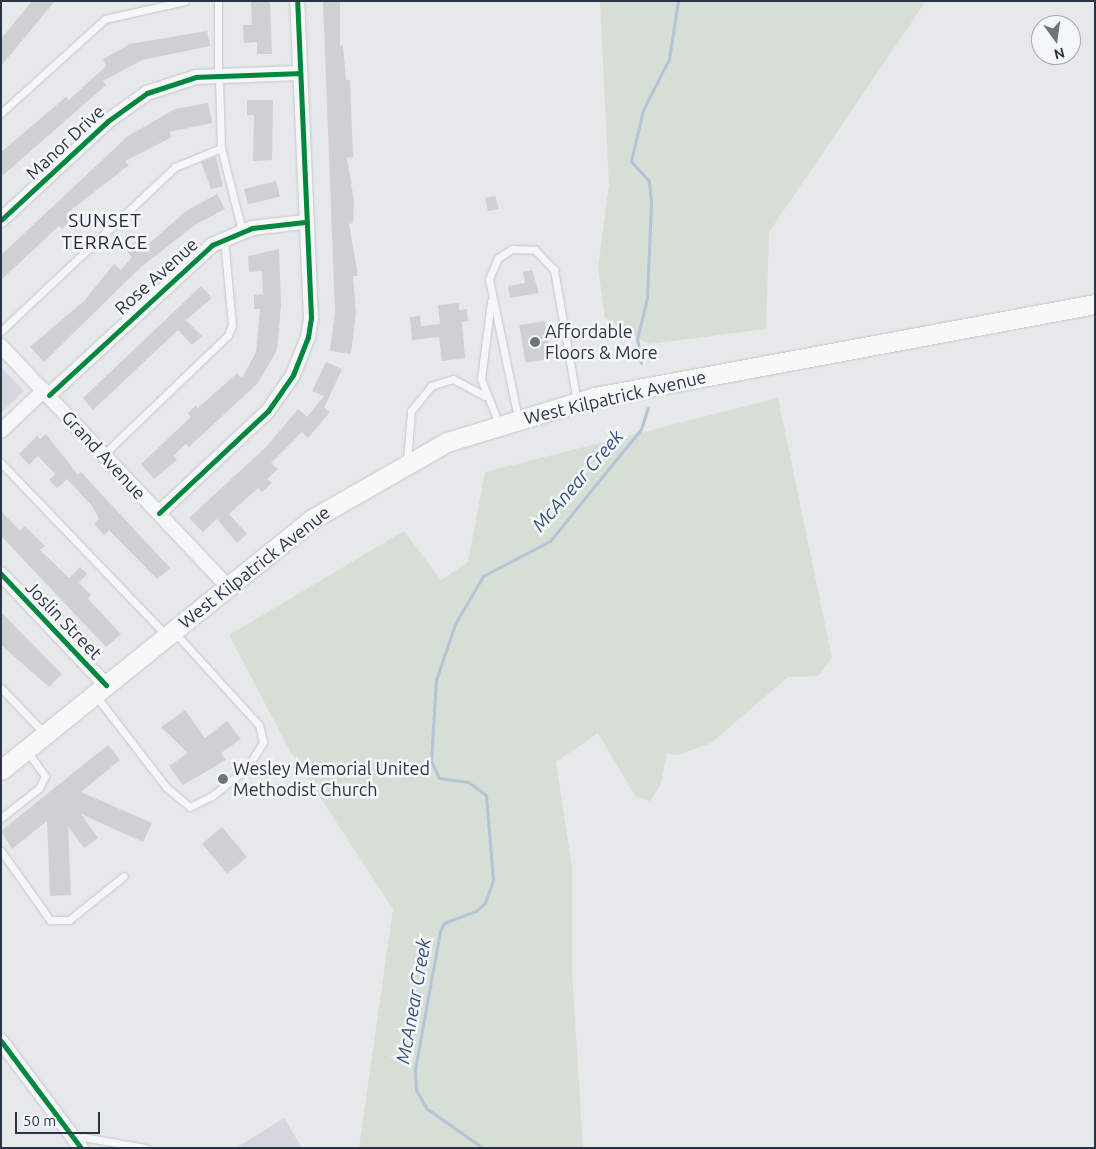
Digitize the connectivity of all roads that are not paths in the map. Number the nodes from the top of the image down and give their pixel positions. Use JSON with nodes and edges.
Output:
{"nodes":[{"id":1,"x":185,"y":1,"type":"edge"},
{"id":2,"x":218,"y":1,"type":"edge"},
{"id":3,"x":297,"y":1,"type":"edge"},
{"id":4,"x":300,"y":73,"type":"junction"},
{"id":5,"x":219,"y":75,"type":"junction"},
{"id":6,"x":1,"y":113,"type":"edge"},
{"id":7,"x":221,"y":148,"type":"junction"},
{"id":8,"x":1,"y":220,"type":"edge"},
{"id":9,"x":305,"y":222,"type":"junction"},
{"id":10,"x":242,"y":231,"type":"junction"},
{"id":11,"x":224,"y":239,"type":"junction"},
{"id":12,"x":491,"y":301,"type":"junction"},
{"id":13,"x":1095,"y":304,"type":"edge"},
{"id":14,"x":1,"y":331,"type":"edge"},
{"id":15,"x":1,"y":346,"type":"edge"},
{"id":16,"x":47,"y":392,"type":"junction"},
{"id":17,"x":485,"y":396,"type":"junction"},
{"id":18,"x":577,"y":402,"type":"junction"},
{"id":19,"x":518,"y":418,"type":"junction"},
{"id":20,"x":499,"y":424,"type":"junction"},
{"id":21,"x":1,"y":431,"type":"edge"},
{"id":22,"x":104,"y":454,"type":"junction"},
{"id":23,"x":407,"y":462,"type":"junction"},
{"id":24,"x":1,"y":463,"type":"edge"},
{"id":25,"x":159,"y":513,"type":"junction"},
{"id":26,"x":1,"y":574,"type":"edge"},
{"id":27,"x":227,"y":586,"type":"junction"},
{"id":28,"x":169,"y":633,"type":"junction"},
{"id":29,"x":1,"y":688,"type":"edge"},
{"id":30,"x":100,"y":689,"type":"junction"},
{"id":31,"x":45,"y":734,"type":"junction"},
{"id":32,"x":26,"y":750,"type":"junction"},
{"id":33,"x":1,"y":770,"type":"edge"},
{"id":34,"x":1,"y":818,"type":"edge"},
{"id":35,"x":1,"y":851,"type":"edge"},
{"id":36,"x":124,"y":876,"type":"dead end"},
{"id":37,"x":1,"y":1041,"type":"edge"},
{"id":38,"x":78,"y":1144,"type":"edge"},
{"id":39,"x":145,"y":1148,"type":"edge"}],
"edges":[{"from":1,"to":6,"type":"lane"},
{"from":2,"to":5,"type":"lane"},
{"from":3,"to":4,"type":"street"},
{"from":4,"to":5,"type":"street","name":"Manor Drive"},
{"from":4,"to":9,"type":"street"},
{"from":5,"to":7,"type":"lane"},
{"from":5,"to":8,"type":"street","name":"Manor Drive"},
{"from":7,"to":10,"type":"lane"},
{"from":7,"to":14,"type":"lane"},
{"from":9,"to":10,"type":"street","name":"Rose Avenue"},
{"from":9,"to":25,"type":"street"},
{"from":10,"to":11,"type":"street","name":"Rose Avenue"},
{"from":11,"to":16,"type":"street","name":"Rose Avenue"},
{"from":11,"to":22,"type":"lane"},
{"from":12,"to":17,"type":"lane"},
{"from":12,"to":18,"type":"lane"},
{"from":12,"to":19,"type":"lane"},
{"from":13,"to":18,"type":"main road","name":"West Kilpatrick Avenue"},
{"from":15,"to":16,"type":"street","name":"Grand Avenue"},
{"from":16,"to":21,"type":"street","name":"Rose Avenue"},
{"from":16,"to":22,"type":"street","name":"Grand Avenue"},
{"from":17,"to":20,"type":"lane"},
{"from":17,"to":23,"type":"lane"},
{"from":18,"to":19,"type":"main road","name":"West Kilpatrick Avenue"},
{"from":19,"to":20,"type":"main road","name":"West Kilpatrick Avenue"},
{"from":20,"to":23,"type":"main road","name":"West Kilpatrick Avenue"},
{"from":22,"to":25,"type":"street","name":"Grand Avenue"},
{"from":23,"to":27,"type":"main road","name":"West Kilpatrick Avenue"},
{"from":24,"to":28,"type":"lane"},
{"from":25,"to":27,"type":"street","name":"Grand Avenue"},
{"from":26,"to":30,"type":"street","name":"Joslin Street"},
{"from":27,"to":28,"type":"main road","name":"West Kilpatrick Avenue"},
{"from":28,"to":30,"type":"main road","name":"West Kilpatrick Avenue"},
{"from":28,"to":30,"type":"lane"},
{"from":29,"to":31,"type":"lane"},
{"from":30,"to":31,"type":"main road","name":"West Kilpatrick Avenue"},
{"from":31,"to":32,"type":"main road","name":"West Kilpatrick Avenue"},
{"from":32,"to":33,"type":"main road","name":"West Kilpatrick Avenue"},
{"from":32,"to":34,"type":"lane"},
{"from":35,"to":36,"type":"lane"},
{"from":37,"to":38,"type":"street"},
{"from":38,"to":39,"type":"lane"}]}
